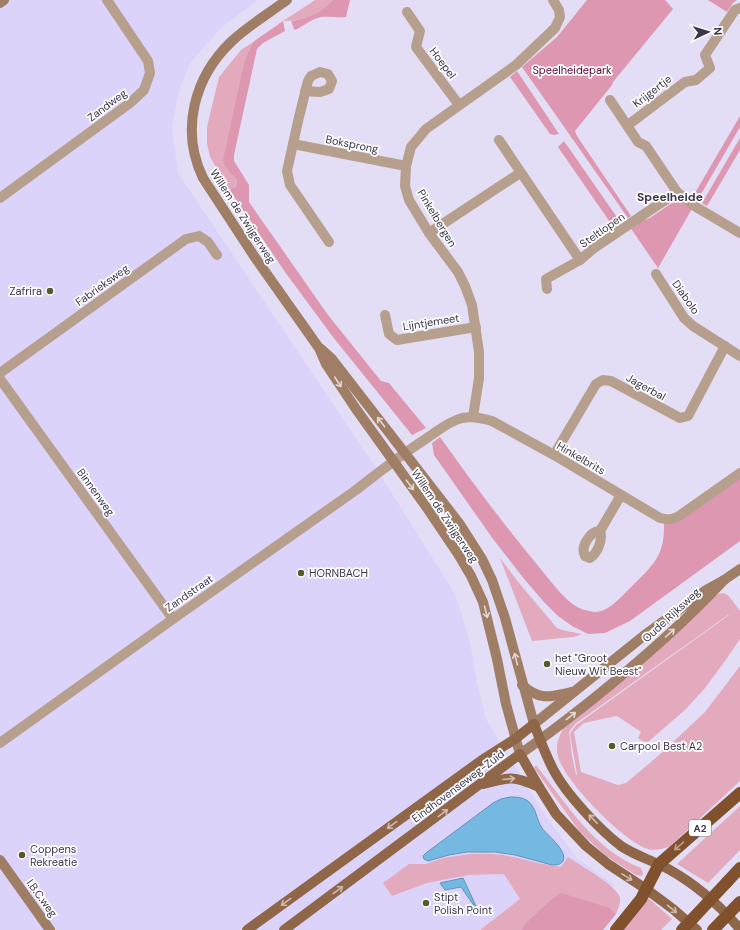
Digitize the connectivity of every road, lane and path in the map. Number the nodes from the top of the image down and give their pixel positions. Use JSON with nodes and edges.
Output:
{"nodes":[{"id":1,"x":4,"y":0,"type":"edge"},
{"id":2,"x":107,"y":0,"type":"edge"},
{"id":3,"x":286,"y":0,"type":"edge"},
{"id":4,"x":553,"y":0,"type":"edge"},
{"id":5,"x":0,"y":3,"type":"edge"},
{"id":6,"x":740,"y":8,"type":"edge"},
{"id":7,"x":407,"y":12,"type":"dead end"},
{"id":8,"x":305,"y":91,"type":"dead end"},
{"id":9,"x":610,"y":100,"type":"dead end"},
{"id":10,"x":459,"y":105,"type":"junction"},
{"id":11,"x":628,"y":125,"type":"junction"},
{"id":12,"x":499,"y":140,"type":"dead end"},
{"id":13,"x":293,"y":144,"type":"junction"},
{"id":14,"x":406,"y":166,"type":"junction"},
{"id":15,"x":520,"y":172,"type":"junction"},
{"id":16,"x":677,"y":192,"type":"junction"},
{"id":17,"x":0,"y":198,"type":"edge"},
{"id":18,"x":429,"y":233,"type":"junction"},
{"id":19,"x":740,"y":233,"type":"edge"},
{"id":20,"x":329,"y":242,"type":"dead end"},
{"id":21,"x":217,"y":255,"type":"dead end"},
{"id":22,"x":580,"y":260,"type":"junction"},
{"id":23,"x":656,"y":274,"type":"dead end"},
{"id":24,"x":546,"y":289,"type":"dead end"},
{"id":25,"x":385,"y":315,"type":"dead end"},
{"id":26,"x":476,"y":327,"type":"junction"},
{"id":27,"x":725,"y":346,"type":"junction"},
{"id":28,"x":319,"y":348,"type":"junction"},
{"id":29,"x":740,"y":356,"type":"edge"},
{"id":30,"x":0,"y":373,"type":"edge"},
{"id":31,"x":0,"y":379,"type":"edge"},
{"id":32,"x":474,"y":418,"type":"junction"},
{"id":33,"x":405,"y":453,"type":"junction"},
{"id":34,"x":554,"y":455,"type":"junction"},
{"id":35,"x":392,"y":462,"type":"junction"},
{"id":36,"x":740,"y":473,"type":"edge"},
{"id":37,"x":621,"y":495,"type":"junction"},
{"id":38,"x":600,"y":531,"type":"dead end"},
{"id":39,"x":740,"y":569,"type":"edge"},
{"id":40,"x":724,"y":580,"type":"junction"},
{"id":41,"x":173,"y":619,"type":"junction"},
{"id":42,"x":522,"y":685,"type":"junction"},
{"id":43,"x":574,"y":692,"type":"junction"},
{"id":44,"x":534,"y":724,"type":"junction"},
{"id":45,"x":515,"y":739,"type":"junction"},
{"id":46,"x":540,"y":740,"type":"junction"},
{"id":47,"x":0,"y":743,"type":"edge"},
{"id":48,"x":520,"y":754,"type":"junction"},
{"id":49,"x":478,"y":786,"type":"junction"},
{"id":50,"x":539,"y":787,"type":"junction"},
{"id":51,"x":740,"y":793,"type":"edge"},
{"id":52,"x":0,"y":860,"type":"edge"},
{"id":53,"x":660,"y":864,"type":"junction"},
{"id":54,"x":740,"y":868,"type":"edge"},
{"id":55,"x":646,"y":889,"type":"junction"},
{"id":56,"x":740,"y":902,"type":"edge"},
{"id":57,"x":740,"y":928,"type":"edge"},
{"id":58,"x":50,"y":930,"type":"edge"},
{"id":59,"x":247,"y":930,"type":"edge"},
{"id":60,"x":284,"y":930,"type":"edge"},
{"id":61,"x":616,"y":930,"type":"edge"},
{"id":62,"x":682,"y":930,"type":"edge"},
{"id":63,"x":697,"y":930,"type":"edge"},
{"id":64,"x":713,"y":930,"type":"edge"}],
"edges":[{"from":1,"to":5,"type":"main road"},
{"from":2,"to":17,"type":"street","name":"Zandweg"},
{"from":3,"to":28,"type":"main road","name":"Willem de Zwijgerweg"},
{"from":4,"to":10,"type":"street","name":"Pinkelbergen"},
{"from":6,"to":11,"type":"street","name":"Krijgertje"},
{"from":7,"to":10,"type":"street","name":"Hoepel"},
{"from":8,"to":13,"type":"street"},
{"from":9,"to":11,"type":"street"},
{"from":10,"to":14,"type":"street","name":"Pinkelbergen"},
{"from":11,"to":16,"type":"street"},
{"from":12,"to":15,"type":"street","name":"Steltlopen"},
{"from":13,"to":14,"type":"street","name":"Boksprong"},
{"from":13,"to":20,"type":"street"},
{"from":14,"to":18,"type":"street","name":"Pinkelbergen"},
{"from":15,"to":18,"type":"street"},
{"from":15,"to":22,"type":"street","name":"Steltlopen"},
{"from":16,"to":19,"type":"street"},
{"from":16,"to":22,"type":"street","name":"Steltlopen"},
{"from":18,"to":26,"type":"street","name":"Pinkelbergen"},
{"from":21,"to":30,"type":"street","name":"Fabrieksweg"},
{"from":22,"to":24,"type":"street","name":"Steltlopen"},
{"from":23,"to":27,"type":"street","name":"Diabolo"},
{"from":25,"to":26,"type":"street","name":"Lijntjemeet"},
{"from":26,"to":32,"type":"street","name":"Pinkelbergen"},
{"from":27,"to":29,"type":"street","name":"Diabolo"},
{"from":27,"to":34,"type":"street","name":"Jagerbal"},
{"from":33,"to":28,"type":"main road","name":"Willem de Zwijgerweg","one_way":true},
{"from":28,"to":35,"type":"main road","name":"Willem de Zwijgerweg","one_way":true},
{"from":31,"to":41,"type":"street","name":"Binnenweg"},
{"from":32,"to":33,"type":"street","name":"Hinkelbrits"},
{"from":32,"to":34,"type":"street","name":"Hinkelbrits"},
{"from":33,"to":35,"type":"street","name":"Zandstraat"},
{"from":42,"to":33,"type":"main road","name":"Willem de Zwijgerweg","one_way":true},
{"from":34,"to":37,"type":"street","name":"Hinkelbrits"},
{"from":35,"to":41,"type":"street","name":"Zandstraat"},
{"from":35,"to":45,"type":"main road","name":"Willem de Zwijgerweg","one_way":true},
{"from":36,"to":37,"type":"street","name":"Hinkelbrits"},
{"from":37,"to":38,"type":"street"},
{"from":39,"to":40,"type":"main road","name":"Oude Rijksweg"},
{"from":40,"to":43,"type":"main road","name":"Oude Rijksweg"},
{"from":46,"to":40,"type":"main road","name":"Oude Rijksweg","one_way":true},
{"from":41,"to":47,"type":"street","name":"Zandstraat"},
{"from":42,"to":43,"type":"main road"},
{"from":42,"to":44,"type":"main road","name":"Willem de Zwijgerweg"},
{"from":43,"to":44,"type":"main road","name":"Oude Rijksweg"},
{"from":44,"to":45,"type":"main road","name":"Eindhovenseweg-Zuid"},
{"from":44,"to":46,"type":"main road"},
{"from":45,"to":48,"type":"main road","name":"Willem de Zwijgerweg"},
{"from":45,"to":59,"type":"main road","name":"Eindhovenseweg-Zuid","one_way":true},
{"from":46,"to":48,"type":"main road","name":"Oude Rijksweg"},
{"from":53,"to":46,"type":"main road","one_way":true},
{"from":48,"to":49,"type":"main road","name":"Eindhovenseweg-Zuid"},
{"from":48,"to":50,"type":"main road","name":"Eindhovenseweg-Zuid"},
{"from":49,"to":50,"type":"main road","one_way":true},
{"from":60,"to":49,"type":"main road","name":"Eindhovenseweg-Zuid","one_way":true},
{"from":50,"to":55,"type":"main road","name":"Eindhovenseweg-Zuid","one_way":true},
{"from":51,"to":53,"type":"highway","number":"A2","one_way":true},
{"from":52,"to":58,"type":"main road","name":"I.B.C.weg"},
{"from":53,"to":55,"type":"highway"},
{"from":53,"to":57,"type":"main road"},
{"from":54,"to":62,"type":"highway","bridge":true},
{"from":55,"to":61,"type":"highway"},
{"from":55,"to":63,"type":"main road","name":"Eindhovenseweg-Zuid","one_way":true},
{"from":56,"to":64,"type":"highway","bridge":true}]}
